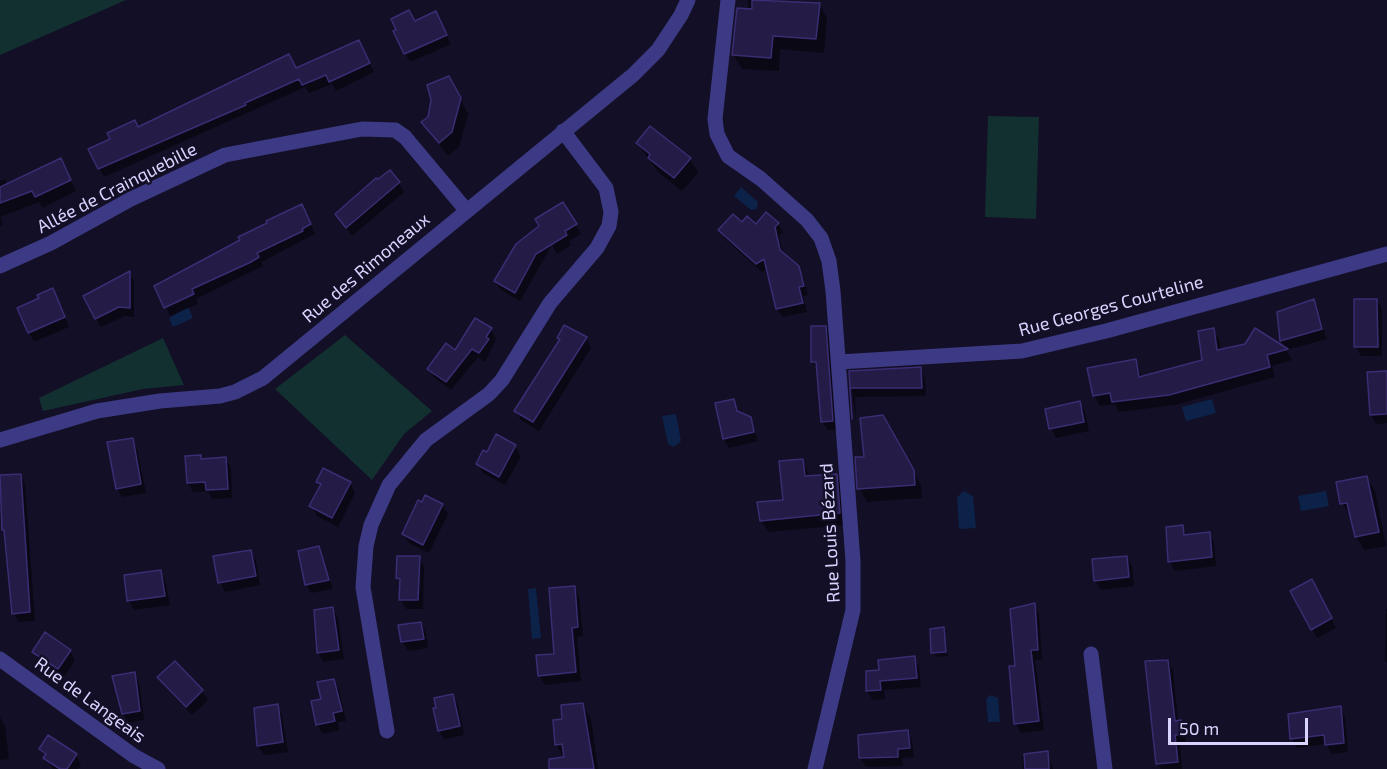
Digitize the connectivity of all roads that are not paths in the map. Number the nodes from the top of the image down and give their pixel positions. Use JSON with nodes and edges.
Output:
{"nodes":[{"id":1,"x":688,"y":0,"type":"edge"},
{"id":2,"x":728,"y":0,"type":"edge"},
{"id":3,"x":563,"y":131,"type":"junction"},
{"id":4,"x":466,"y":210,"type":"junction"},
{"id":5,"x":1387,"y":254,"type":"edge"},
{"id":6,"x":0,"y":266,"type":"edge"},
{"id":7,"x":839,"y":362,"type":"junction"},
{"id":8,"x":0,"y":440,"type":"edge"},
{"id":9,"x":1091,"y":654,"type":"dead end"},
{"id":10,"x":0,"y":659,"type":"edge"},
{"id":11,"x":387,"y":731,"type":"dead end"},
{"id":12,"x":158,"y":769,"type":"edge"},
{"id":13,"x":815,"y":769,"type":"edge"},
{"id":14,"x":1105,"y":769,"type":"edge"}],
"edges":[{"from":1,"to":3,"type":"street","name":"Rue des Rimoneaux"},
{"from":2,"to":7,"type":"street","name":"Rue Louis Bézard"},
{"from":3,"to":4,"type":"street","name":"Rue des Rimoneaux"},
{"from":3,"to":11,"type":"street"},
{"from":4,"to":6,"type":"street","name":"Allée de Crainquebille"},
{"from":4,"to":8,"type":"street","name":"Rue des Rimoneaux"},
{"from":5,"to":7,"type":"street","name":"Rue Georges Courteline"},
{"from":7,"to":13,"type":"street","name":"Rue Louis Bézard"},
{"from":9,"to":14,"type":"street"},
{"from":10,"to":12,"type":"street","name":"Rue de Langeais"}]}
